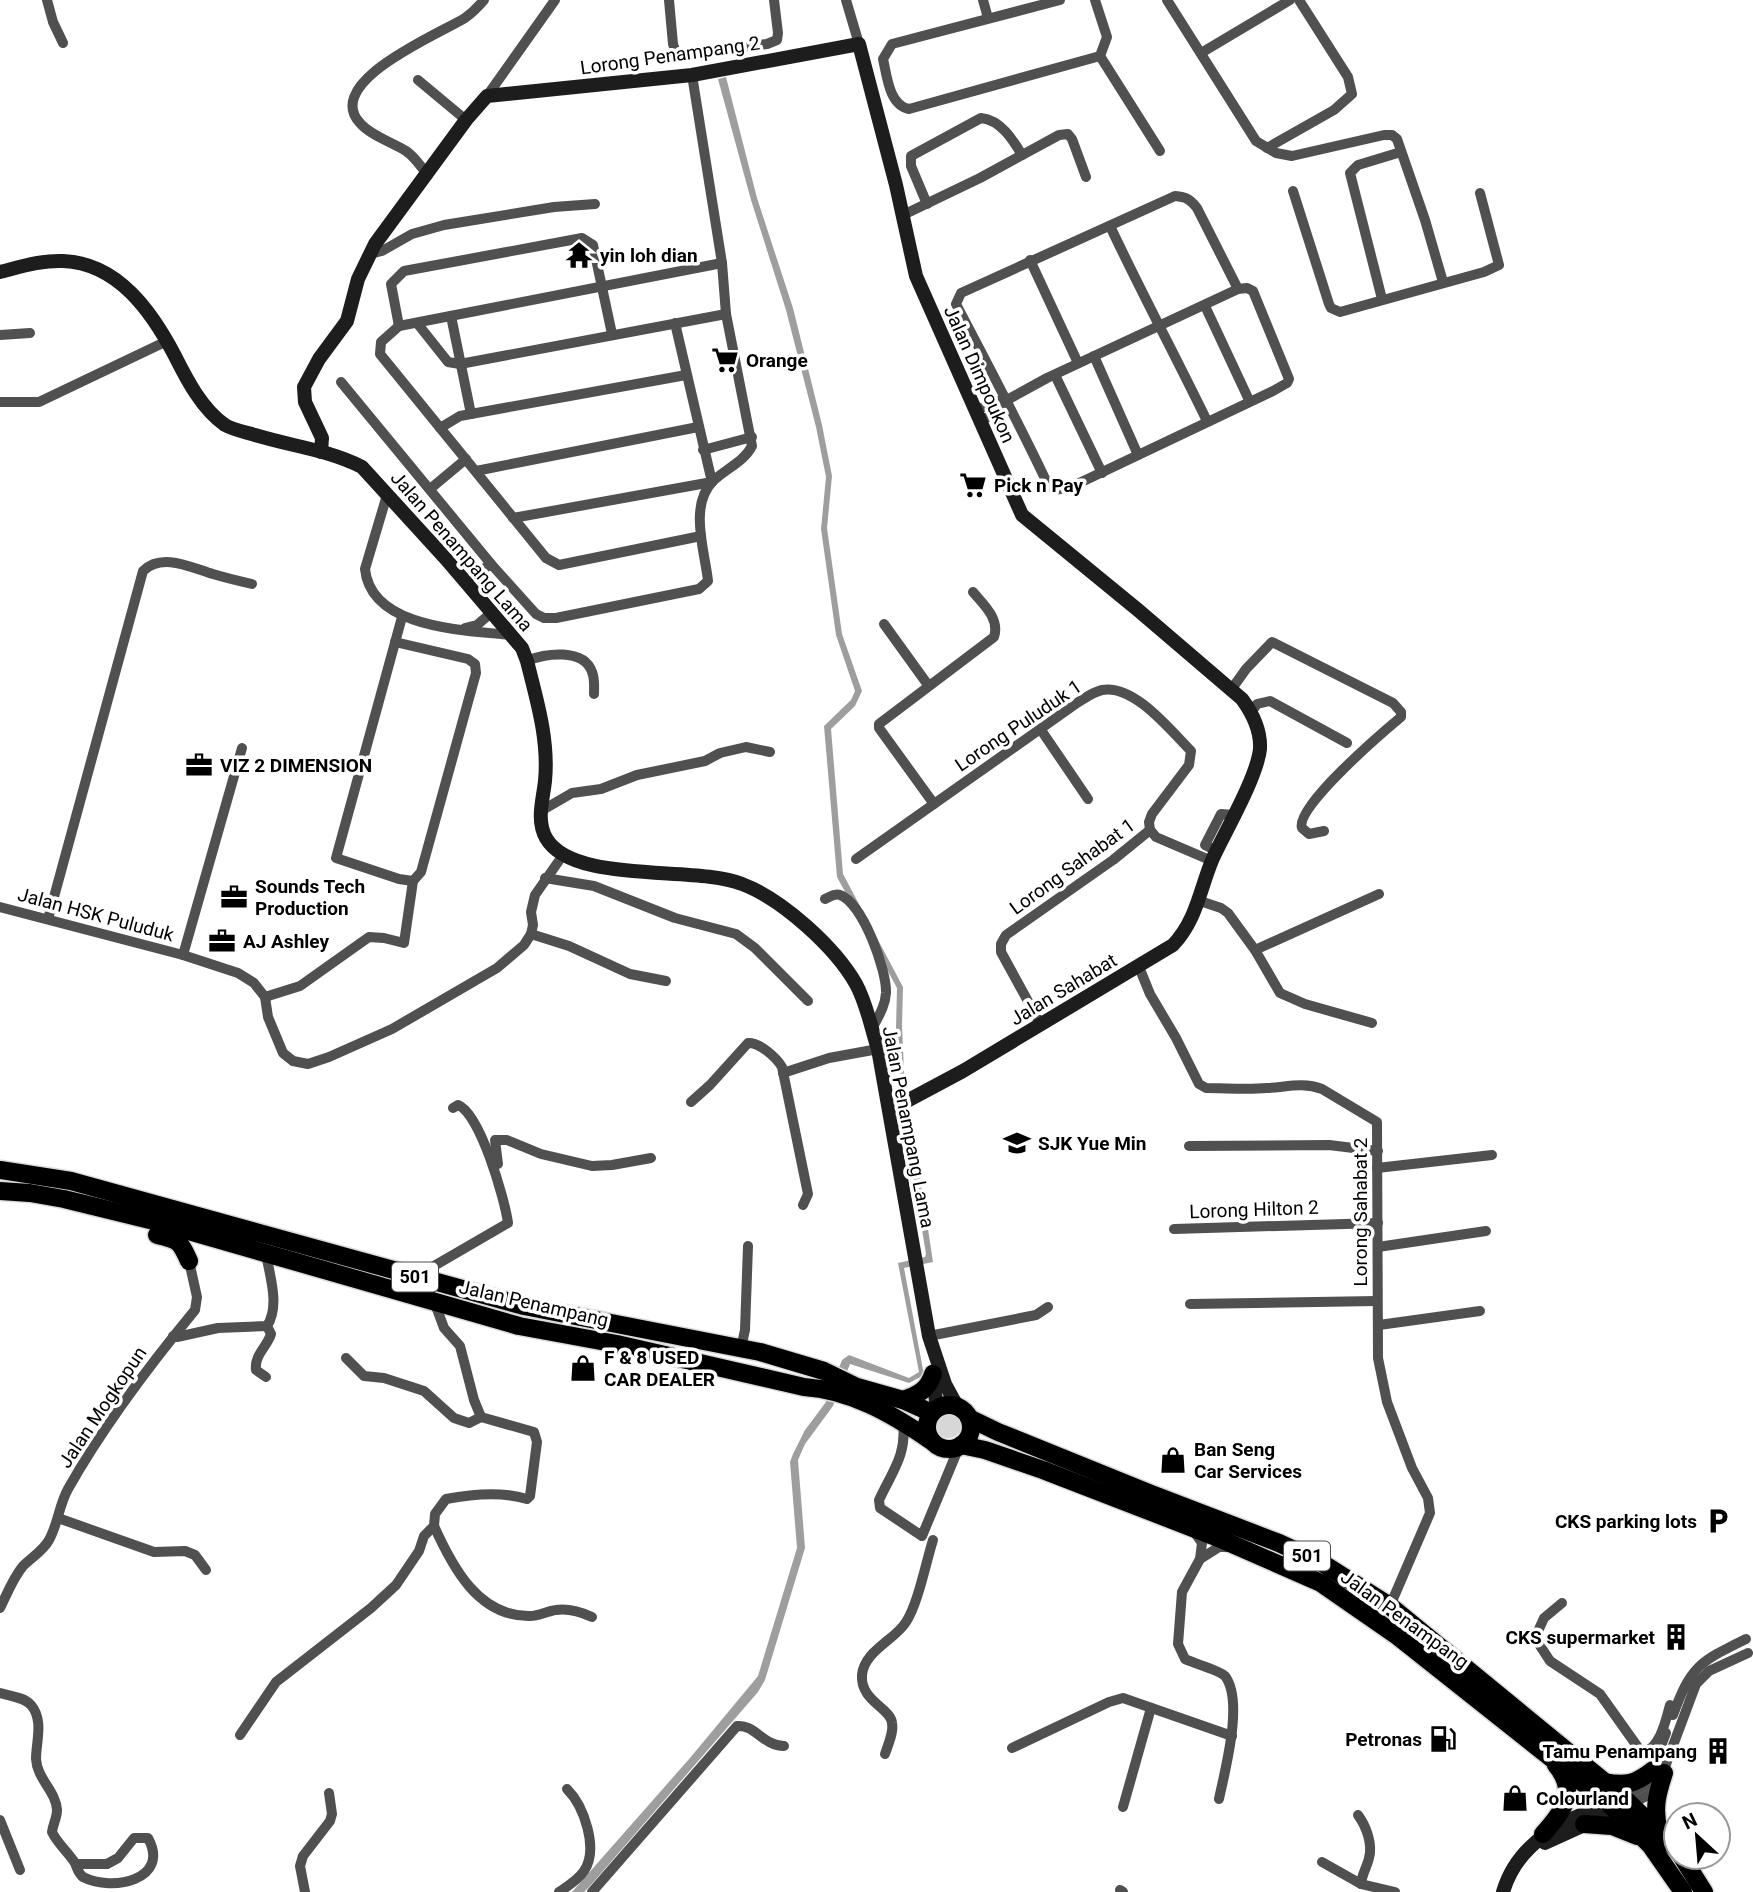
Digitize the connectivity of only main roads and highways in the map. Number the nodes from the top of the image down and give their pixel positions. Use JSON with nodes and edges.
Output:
{"nodes":[{"id":1,"x":5,"y":1170,"type":"edge"},
{"id":2,"x":0,"y":1191,"type":"edge"},
{"id":3,"x":30,"y":1193,"type":"junction"},
{"id":4,"x":231,"y":1244,"type":"junction"},
{"id":5,"x":933,"y":1374,"type":"road end"},
{"id":6,"x":828,"y":1382,"type":"junction"},
{"id":7,"x":852,"y":1392,"type":"junction"},
{"id":8,"x":903,"y":1401,"type":"junction"},
{"id":9,"x":934,"y":1411,"type":"junction"},
{"id":10,"x":963,"y":1412,"type":"junction"},
{"id":11,"x":930,"y":1440,"type":"junction"},
{"id":12,"x":960,"y":1446,"type":"junction"},
{"id":13,"x":1541,"y":1748,"type":"junction"},
{"id":14,"x":1591,"y":1779,"type":"junction"},
{"id":15,"x":1584,"y":1824,"type":"road end"},
{"id":16,"x":1543,"y":1834,"type":"road end"},
{"id":17,"x":1651,"y":1835,"type":"junction"},
{"id":18,"x":1662,"y":1842,"type":"edge"},
{"id":19,"x":1691,"y":1871,"type":"edge"},
{"id":20,"x":1683,"y":1892,"type":"edge"},
{"id":21,"x":1704,"y":1892,"type":"edge"}],
"edges":[{"from":1,"to":3,"type":"main road"},
{"from":1,"to":6,"type":"main road","name":"Jalan Penampang","number":"501"},
{"from":2,"to":3,"type":"main road","name":"Jalan Penampang","number":"501"},
{"from":2,"to":4,"type":"main road"},
{"from":3,"to":4,"type":"main road","name":"Jalan Penampang","number":"501"},
{"from":4,"to":6,"type":"main road","name":"Jalan Penampang","number":"501"},
{"from":5,"to":8,"type":"main road"},
{"from":6,"to":7,"type":"main road","name":"Jalan Penampang","number":"501"},
{"from":7,"to":8,"type":"main road","name":"Jalan Penampang","number":"501"},
{"from":7,"to":11,"type":"main road","name":"Jalan Penampang","number":"501"},
{"from":8,"to":9,"type":"main road","name":"Jalan Penampang","number":"501"},
{"from":9,"to":10,"type":"main road"},
{"from":9,"to":11,"type":"main road"},
{"from":10,"to":12,"type":"main road"},
{"from":10,"to":14,"type":"main road","name":"Jalan Penampang","number":"501"},
{"from":11,"to":12,"type":"main road"},
{"from":12,"to":13,"type":"main road","name":"Jalan Penampang","number":"501"},
{"from":13,"to":14,"type":"main road","name":"Jalan Penampang","number":"501"},
{"from":13,"to":16,"type":"main road"},
{"from":14,"to":17,"type":"main road","name":"Jalan Penampang","number":"501"},
{"from":14,"to":17,"type":"main road"},
{"from":15,"to":17,"type":"main road"},
{"from":17,"to":18,"type":"main road","name":"Jalan Penampang","number":"501"},
{"from":17,"to":20,"type":"main road","name":"Jalan Penampang","number":"501"},
{"from":19,"to":21,"type":"main road"}]}
